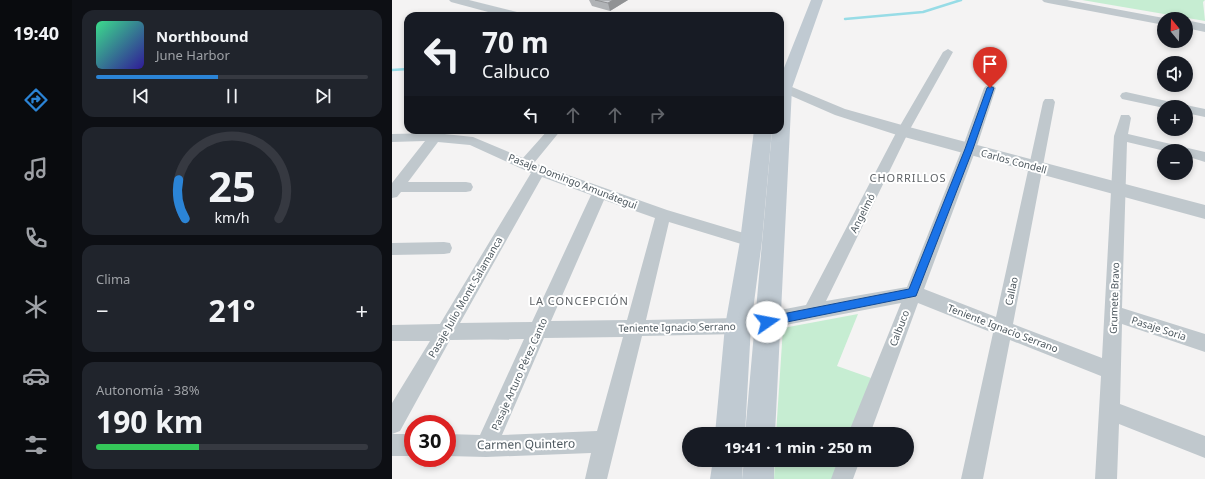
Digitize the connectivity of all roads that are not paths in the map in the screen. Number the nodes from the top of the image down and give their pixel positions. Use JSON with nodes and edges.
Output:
{"nodes":[{"id":1,"x":455,"y":0,"type":"edge"},
{"id":2,"x":816,"y":0,"type":"edge"},
{"id":3,"x":1048,"y":0,"type":"edge"},
{"id":4,"x":502,"y":12,"type":"edge"},
{"id":5,"x":1157,"y":19,"type":"edge"},
{"id":6,"x":1193,"y":25,"type":"edge"},
{"id":7,"x":1205,"y":28,"type":"edge"},
{"id":8,"x":948,"y":52,"type":"dead end"},
{"id":9,"x":784,"y":82,"type":"edge"},
{"id":10,"x":784,"y":88,"type":"edge"},
{"id":11,"x":990,"y":88,"type":"dead end"},
{"id":12,"x":1126,"y":96,"type":"dead end"},
{"id":13,"x":1049,"y":102,"type":"dead end"},
{"id":14,"x":1157,"y":103,"type":"edge"},
{"id":15,"x":1193,"y":110,"type":"edge"},
{"id":16,"x":1205,"y":113,"type":"edge"},
{"id":17,"x":1125,"y":118,"type":"dead end"},
{"id":18,"x":903,"y":131,"type":"junction"},
{"id":19,"x":553,"y":134,"type":"edge"},
{"id":20,"x":763,"y":134,"type":"edge"},
{"id":21,"x":779,"y":134,"type":"edge"},
{"id":22,"x":1121,"y":136,"type":"junction"},
{"id":23,"x":435,"y":137,"type":"junction"},
{"id":24,"x":392,"y":138,"type":"edge"},
{"id":25,"x":1157,"y":145,"type":"edge"},
{"id":26,"x":969,"y":149,"type":"junction"},
{"id":27,"x":1193,"y":154,"type":"edge"},
{"id":28,"x":1205,"y":157,"type":"edge"},
{"id":29,"x":1036,"y":167,"type":"junction"},
{"id":30,"x":532,"y":168,"type":"junction"},
{"id":31,"x":466,"y":187,"type":"dead end"},
{"id":32,"x":1119,"y":189,"type":"junction"},
{"id":33,"x":394,"y":190,"type":"edge"},
{"id":34,"x":600,"y":192,"type":"junction"},
{"id":35,"x":1205,"y":212,"type":"edge"},
{"id":36,"x":664,"y":215,"type":"junction"},
{"id":37,"x":751,"y":242,"type":"junction"},
{"id":38,"x":444,"y":248,"type":"dead end"},
{"id":39,"x":392,"y":249,"type":"edge"},
{"id":40,"x":912,"y":293,"type":"junction"},
{"id":41,"x":812,"y":312,"type":"junction"},
{"id":42,"x":1114,"y":313,"type":"junction"},
{"id":43,"x":767,"y":322,"type":"junction"},
{"id":44,"x":738,"y":326,"type":"junction"},
{"id":45,"x":634,"y":328,"type":"junction"},
{"id":46,"x":1003,"y":328,"type":"junction"},
{"id":47,"x":538,"y":330,"type":"junction"},
{"id":48,"x":392,"y":332,"type":"edge"},
{"id":49,"x":445,"y":332,"type":"junction"},
{"id":50,"x":1205,"y":343,"type":"edge"},
{"id":51,"x":1111,"y":371,"type":"junction"},
{"id":52,"x":1109,"y":410,"type":"junction"},
{"id":53,"x":392,"y":423,"type":"edge"},
{"id":54,"x":731,"y":427,"type":"edge"},
{"id":55,"x":760,"y":427,"type":"edge"},
{"id":56,"x":862,"y":427,"type":"edge"},
{"id":57,"x":604,"y":442,"type":"junction"},
{"id":58,"x":392,"y":444,"type":"edge"},
{"id":59,"x":404,"y":445,"type":"edge"},
{"id":60,"x":456,"y":445,"type":"edge"},
{"id":61,"x":486,"y":446,"type":"junction"},
{"id":62,"x":1205,"y":447,"type":"edge"},
{"id":63,"x":727,"y":467,"type":"edge"},
{"id":64,"x":759,"y":467,"type":"edge"},
{"id":65,"x":846,"y":467,"type":"edge"},
{"id":66,"x":596,"y":479,"type":"edge"},
{"id":67,"x":726,"y":479,"type":"edge"},
{"id":68,"x":758,"y":479,"type":"edge"},
{"id":69,"x":842,"y":479,"type":"edge"},
{"id":70,"x":972,"y":479,"type":"edge"},
{"id":71,"x":1106,"y":479,"type":"edge"}],
"edges":[{"from":1,"to":4,"type":"street"},
{"from":2,"to":9,"type":"main road"},
{"from":3,"to":5,"type":"street"},
{"from":6,"to":7,"type":"street"},
{"from":8,"to":18,"type":"street","name":"Angelmó"},
{"from":10,"to":18,"type":"street","name":"Carlos Condell"},
{"from":11,"to":26,"type":"street","name":"Calbuco"},
{"from":12,"to":14,"type":"street"},
{"from":13,"to":29,"type":"street","name":"Callao"},
{"from":15,"to":16,"type":"street"},
{"from":17,"to":22,"type":"street","name":"Grumete Bravo"},
{"from":18,"to":26,"type":"street","name":"Carlos Condell"},
{"from":18,"to":41,"type":"street","name":"Angelmó"},
{"from":19,"to":30,"type":"street","name":"Pasaje Julio Montt Salamanca"},
{"from":20,"to":37,"type":"main road"},
{"from":21,"to":43,"type":"main road"},
{"from":22,"to":25,"type":"street"},
{"from":22,"to":32,"type":"street","name":"Grumete Bravo"},
{"from":23,"to":24,"type":"street","name":"Pasaje Domingo Amunátegui"},
{"from":23,"to":30,"type":"street","name":"Pasaje Domingo Amunátegui"},
{"from":23,"to":33,"type":"street"},
{"from":26,"to":29,"type":"street","name":"Carlos Condell"},
{"from":26,"to":40,"type":"street","name":"Calbuco"},
{"from":27,"to":28,"type":"street"},
{"from":29,"to":32,"type":"street","name":"Carlos Condell"},
{"from":29,"to":46,"type":"street","name":"Callao"},
{"from":30,"to":34,"type":"street","name":"Pasaje Domingo Amunátegui"},
{"from":30,"to":49,"type":"street","name":"Pasaje Julio Montt Salamanca"},
{"from":31,"to":33,"type":"street"},
{"from":32,"to":35,"type":"street","name":"Carlos Condell"},
{"from":32,"to":42,"type":"street","name":"Grumete Bravo"},
{"from":34,"to":36,"type":"street","name":"Pasaje Domingo Amunátegui"},
{"from":34,"to":47,"type":"street","name":"Pasaje Arturo Pérez Canto"},
{"from":36,"to":37,"type":"street","name":"Pasaje Domingo Amunátegui"},
{"from":36,"to":45,"type":"street"},
{"from":37,"to":44,"type":"main road"},
{"from":38,"to":39,"type":"street"},
{"from":40,"to":41,"type":"street","name":"Teniente Ignacio Serrano"},
{"from":40,"to":46,"type":"street","name":"Teniente Ignacio Serrano"},
{"from":40,"to":56,"type":"street","name":"Calbuco"},
{"from":41,"to":43,"type":"street","name":"Teniente Ignacio Serrano"},
{"from":42,"to":50,"type":"street","name":"Pasaje Soria"},
{"from":42,"to":51,"type":"street","name":"Grumete Bravo"},
{"from":43,"to":44,"type":"street","name":"Teniente Ignacio Serrano"},
{"from":43,"to":55,"type":"main road"},
{"from":44,"to":45,"type":"street","name":"Teniente Ignacio Serrano"},
{"from":44,"to":54,"type":"main road"},
{"from":45,"to":47,"type":"street","name":"Teniente Ignacio Serrano"},
{"from":45,"to":57,"type":"street"},
{"from":46,"to":51,"type":"street","name":"Teniente Ignacio Serrano"},
{"from":46,"to":70,"type":"street","name":"Callao"},
{"from":47,"to":49,"type":"street","name":"Teniente Ignacio Serrano"},
{"from":47,"to":61,"type":"street","name":"Pasaje Arturo Pérez Canto"},
{"from":48,"to":49,"type":"street","name":"Teniente Ignacio Serrano"},
{"from":49,"to":53,"type":"street","name":"Pasaje Julio Montt Salamanca"},
{"from":51,"to":52,"type":"street","name":"Grumete Bravo"},
{"from":52,"to":62,"type":"street"},
{"from":52,"to":71,"type":"street","name":"Grumete Bravo"},
{"from":57,"to":61,"type":"street","name":"Carmen Quintero"},
{"from":57,"to":66,"type":"street"},
{"from":58,"to":59,"type":"street"},
{"from":60,"to":61,"type":"street","name":"Carmen Quintero"},
{"from":63,"to":67,"type":"main road"},
{"from":64,"to":68,"type":"main road"},
{"from":65,"to":69,"type":"street"}]}
